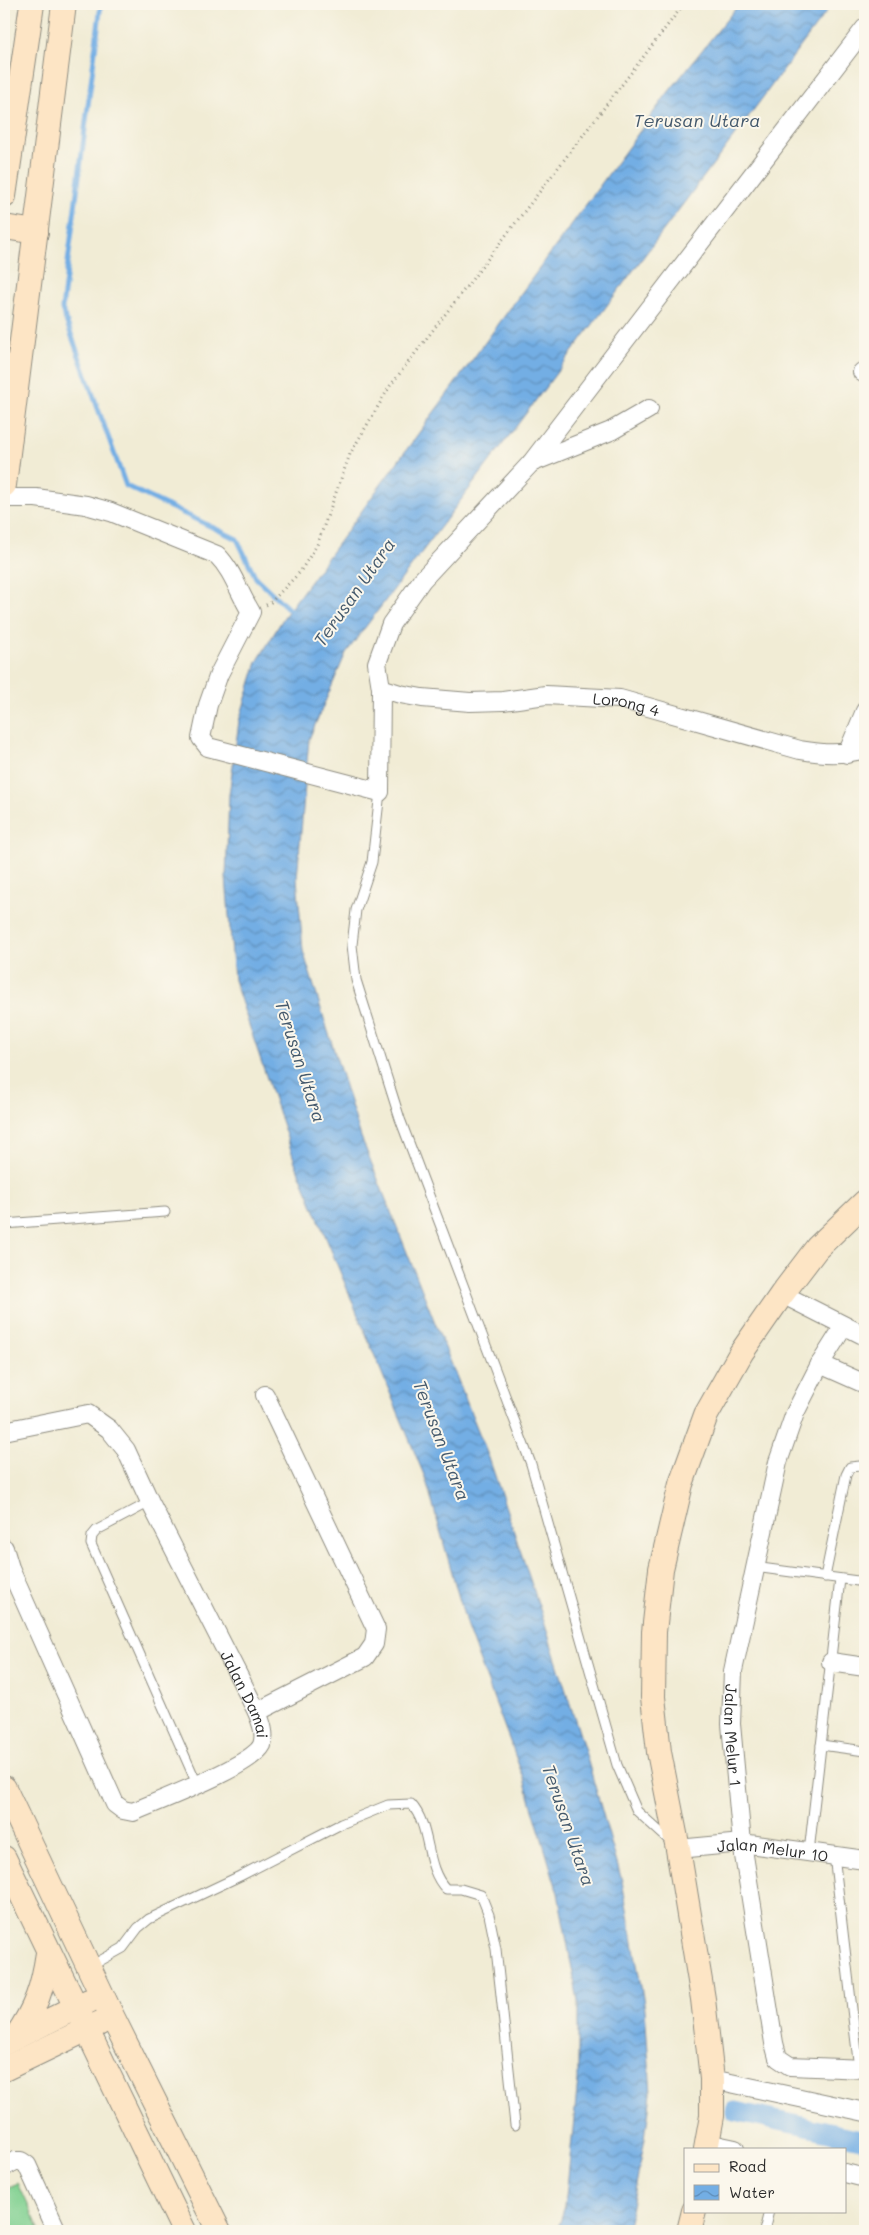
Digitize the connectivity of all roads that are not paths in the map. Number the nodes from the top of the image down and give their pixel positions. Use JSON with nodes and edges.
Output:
{"nodes":[{"id":1,"x":32,"y":4,"type":"edge"},
{"id":2,"x":64,"y":4,"type":"edge"},
{"id":3,"x":865,"y":28,"type":"edge"},
{"id":4,"x":4,"y":196,"type":"edge"},
{"id":5,"x":4,"y":228,"type":"edge"},
{"id":6,"x":36,"y":232,"type":"junction"},
{"id":7,"x":650,"y":409,"type":"dead end"},
{"id":8,"x":531,"y":463,"type":"junction"},
{"id":9,"x":4,"y":485,"type":"edge"},
{"id":10,"x":4,"y":498,"type":"edge"},
{"id":11,"x":381,"y":688,"type":"junction"},
{"id":12,"x":865,"y":711,"type":"edge"},
{"id":13,"x":865,"y":748,"type":"edge"},
{"id":14,"x":847,"y":754,"type":"junction"},
{"id":15,"x":375,"y":791,"type":"junction"},
{"id":16,"x":865,"y":1202,"type":"edge"},
{"id":17,"x":165,"y":1212,"type":"dead end"},
{"id":18,"x":4,"y":1224,"type":"edge"},
{"id":19,"x":782,"y":1294,"type":"junction"},
{"id":20,"x":844,"y":1326,"type":"junction"},
{"id":21,"x":865,"y":1336,"type":"edge"},
{"id":22,"x":820,"y":1364,"type":"junction"},
{"id":23,"x":865,"y":1384,"type":"edge"},
{"id":24,"x":265,"y":1396,"type":"dead end"},
{"id":25,"x":4,"y":1431,"type":"edge"},
{"id":26,"x":865,"y":1468,"type":"edge"},
{"id":27,"x":150,"y":1502,"type":"junction"},
{"id":28,"x":4,"y":1548,"type":"edge"},
{"id":29,"x":754,"y":1567,"type":"junction"},
{"id":30,"x":7,"y":1571,"type":"edge"},
{"id":31,"x":825,"y":1577,"type":"junction"},
{"id":32,"x":840,"y":1579,"type":"junction"},
{"id":33,"x":865,"y":1582,"type":"edge"},
{"id":34,"x":832,"y":1662,"type":"junction"},
{"id":35,"x":865,"y":1667,"type":"edge"},
{"id":36,"x":257,"y":1712,"type":"junction"},
{"id":37,"x":821,"y":1745,"type":"junction"},
{"id":38,"x":865,"y":1751,"type":"edge"},
{"id":39,"x":198,"y":1786,"type":"junction"},
{"id":40,"x":4,"y":1788,"type":"edge"},
{"id":41,"x":742,"y":1843,"type":"junction"},
{"id":42,"x":678,"y":1849,"type":"junction"},
{"id":43,"x":809,"y":1852,"type":"junction"},
{"id":44,"x":834,"y":1855,"type":"junction"},
{"id":45,"x":4,"y":1858,"type":"edge"},
{"id":46,"x":865,"y":1860,"type":"edge"},
{"id":47,"x":48,"y":1953,"type":"junction"},
{"id":48,"x":88,"y":1967,"type":"junction"},
{"id":49,"x":107,"y":2006,"type":"junction"},
{"id":50,"x":76,"y":2008,"type":"junction"},
{"id":51,"x":86,"y":2030,"type":"junction"},
{"id":52,"x":10,"y":2040,"type":"edge"},
{"id":53,"x":4,"y":2069,"type":"edge"},
{"id":54,"x":862,"y":2069,"type":"edge"},
{"id":55,"x":712,"y":2079,"type":"junction"},
{"id":56,"x":865,"y":2112,"type":"edge"},
{"id":57,"x":514,"y":2125,"type":"dead end"},
{"id":58,"x":707,"y":2146,"type":"edge"},
{"id":59,"x":726,"y":2148,"type":"edge"},
{"id":60,"x":4,"y":2167,"type":"edge"},
{"id":61,"x":846,"y":2173,"type":"edge"},
{"id":62,"x":865,"y":2178,"type":"edge"},
{"id":63,"x":694,"y":2212,"type":"edge"},
{"id":64,"x":769,"y":2212,"type":"edge"},
{"id":65,"x":56,"y":2231,"type":"edge"},
{"id":66,"x":184,"y":2231,"type":"edge"},
{"id":67,"x":220,"y":2231,"type":"edge"},
{"id":68,"x":689,"y":2231,"type":"edge"},
{"id":69,"x":764,"y":2231,"type":"edge"}],
"edges":[{"from":1,"to":4,"type":"street"},
{"from":2,"to":6,"type":"street"},
{"from":3,"to":8,"type":"street"},
{"from":5,"to":6,"type":"street"},
{"from":6,"to":9,"type":"street"},
{"from":7,"to":8,"type":"street"},
{"from":8,"to":11,"type":"street"},
{"from":10,"to":15,"type":"street"},
{"from":11,"to":14,"type":"street","name":"Lorong 4"},
{"from":11,"to":15,"type":"street"},
{"from":12,"to":14,"type":"street"},
{"from":13,"to":14,"type":"street","name":"Lorong 4"},
{"from":15,"to":42,"type":"lane"},
{"from":16,"to":19,"type":"street"},
{"from":17,"to":18,"type":"lane"},
{"from":19,"to":20,"type":"street"},
{"from":19,"to":42,"type":"street"},
{"from":20,"to":21,"type":"street"},
{"from":20,"to":22,"type":"street","name":"Jalan Melur 1"},
{"from":22,"to":23,"type":"street"},
{"from":22,"to":29,"type":"street","name":"Jalan Melur 1"},
{"from":24,"to":36,"type":"street"},
{"from":25,"to":27,"type":"street","name":"Jalan Damai"},
{"from":26,"to":31,"type":"lane"},
{"from":27,"to":36,"type":"street","name":"Jalan Damai"},
{"from":27,"to":39,"type":"lane"},
{"from":28,"to":30,"type":"street","name":"Jalan Damai"},
{"from":29,"to":31,"type":"lane"},
{"from":29,"to":41,"type":"street","name":"Jalan Melur 1"},
{"from":30,"to":39,"type":"street","name":"Jalan Damai"},
{"from":31,"to":32,"type":"lane"},
{"from":32,"to":33,"type":"lane"},
{"from":32,"to":34,"type":"lane"},
{"from":34,"to":35,"type":"street"},
{"from":34,"to":37,"type":"lane"},
{"from":36,"to":39,"type":"street","name":"Jalan Damai"},
{"from":37,"to":38,"type":"lane"},
{"from":37,"to":43,"type":"lane"},
{"from":40,"to":48,"type":"street"},
{"from":41,"to":42,"type":"street","name":"Jalan Melur 10"},
{"from":41,"to":43,"type":"street","name":"Jalan Melur 10"},
{"from":41,"to":54,"type":"street","name":"Jalan Melur 1"},
{"from":42,"to":55,"type":"street"},
{"from":43,"to":44,"type":"street","name":"Jalan Melur 10"},
{"from":44,"to":46,"type":"street","name":"Jalan Melur 10"},
{"from":44,"to":54,"type":"lane"},
{"from":45,"to":47,"type":"street"},
{"from":47,"to":50,"type":"street"},
{"from":47,"to":52,"type":"street"},
{"from":48,"to":49,"type":"street"},
{"from":48,"to":57,"type":"lane"},
{"from":49,"to":50,"type":"street"},
{"from":49,"to":51,"type":"street"},
{"from":49,"to":67,"type":"street"},
{"from":50,"to":51,"type":"street"},
{"from":50,"to":52,"type":"street"},
{"from":51,"to":53,"type":"street"},
{"from":51,"to":66,"type":"street"},
{"from":55,"to":56,"type":"street"},
{"from":55,"to":58,"type":"street"},
{"from":58,"to":59,"type":"street"},
{"from":60,"to":65,"type":"street"},
{"from":61,"to":62,"type":"street"},
{"from":63,"to":68,"type":"street"},
{"from":64,"to":69,"type":"lane"}]}
